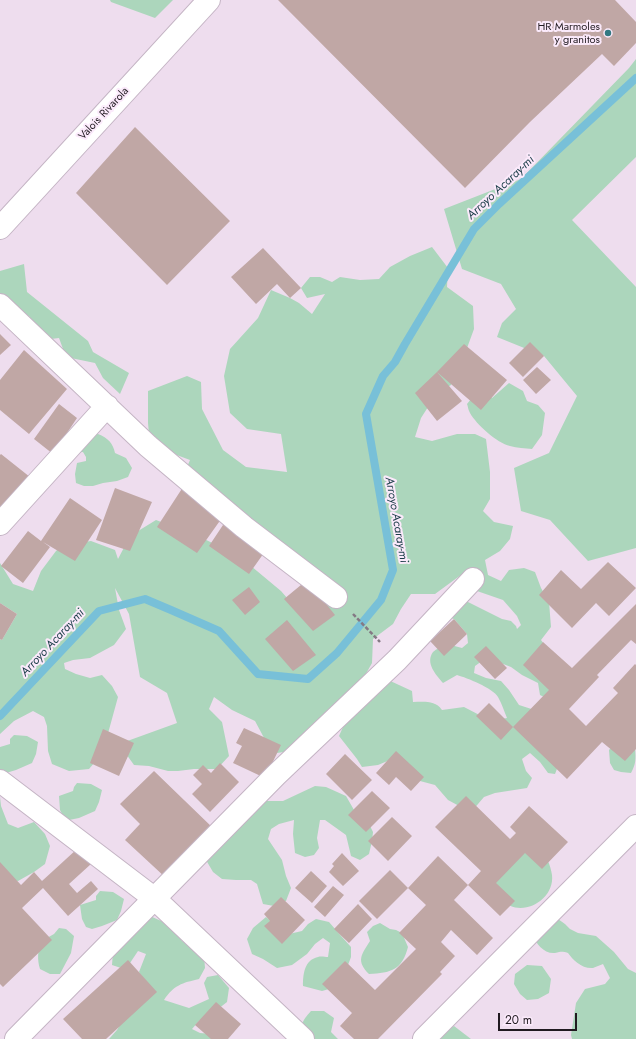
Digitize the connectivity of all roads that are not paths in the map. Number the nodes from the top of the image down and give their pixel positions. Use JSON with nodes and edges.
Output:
{"nodes":[{"id":1,"x":209,"y":0,"type":"edge"},
{"id":2,"x":0,"y":228,"type":"edge"},
{"id":3,"x":0,"y":305,"type":"edge"},
{"id":4,"x":107,"y":406,"type":"junction"},
{"id":5,"x":0,"y":524,"type":"edge"},
{"id":6,"x":474,"y":580,"type":"dead end"},
{"id":7,"x":343,"y":604,"type":"road end"},
{"id":8,"x":0,"y":781,"type":"edge"},
{"id":9,"x":636,"y":826,"type":"edge"},
{"id":10,"x":155,"y":899,"type":"junction"},
{"id":11,"x":16,"y":1039,"type":"edge"},
{"id":12,"x":303,"y":1039,"type":"edge"},
{"id":13,"x":424,"y":1039,"type":"edge"}],
"edges":[{"from":1,"to":2,"type":"street","name":"Valois Rivarola"},
{"from":3,"to":4,"type":"street"},
{"from":4,"to":5,"type":"street"},
{"from":4,"to":7,"type":"street"},
{"from":6,"to":10,"type":"street"},
{"from":8,"to":10,"type":"street"},
{"from":9,"to":13,"type":"street"},
{"from":10,"to":11,"type":"street"},
{"from":10,"to":12,"type":"street"}]}
